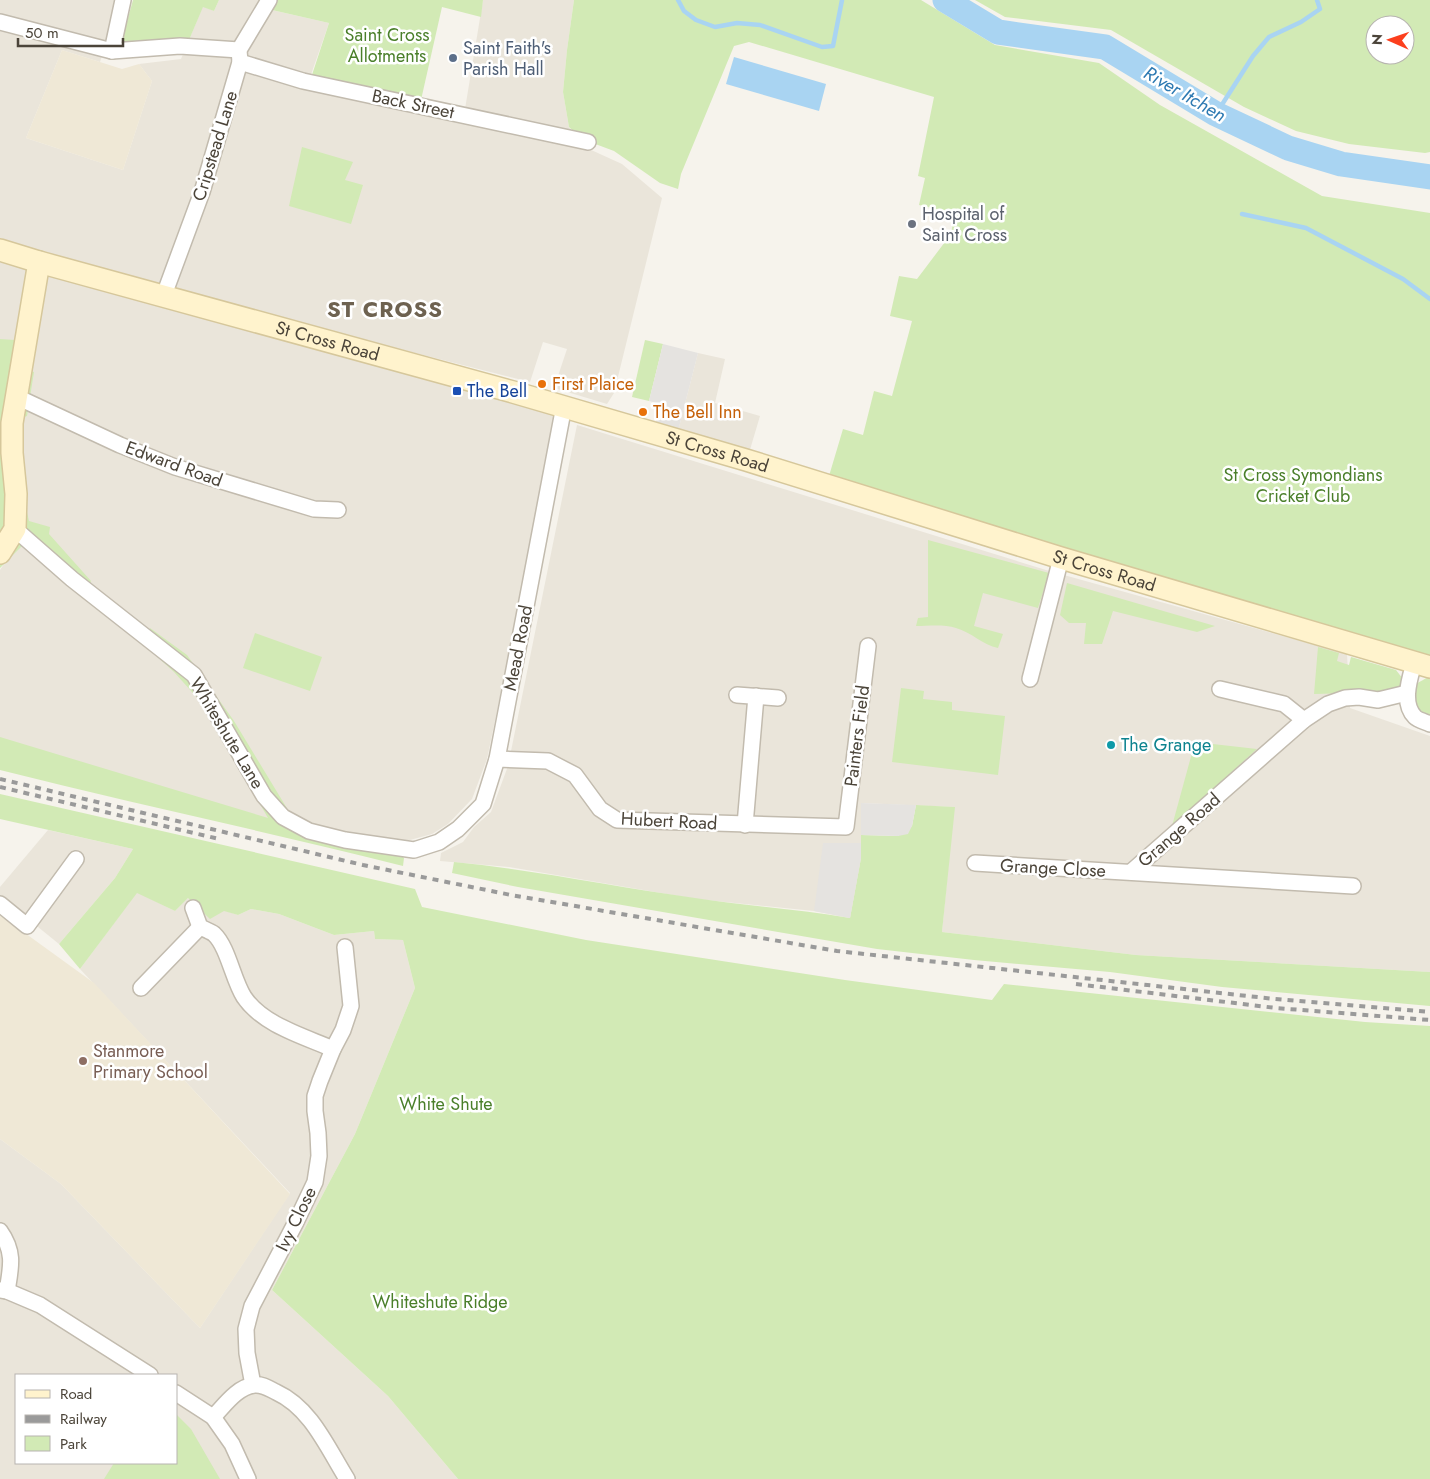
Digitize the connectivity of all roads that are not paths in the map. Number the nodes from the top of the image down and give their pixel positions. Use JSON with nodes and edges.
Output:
{"nodes":[{"id":1,"x":123,"y":0,"type":"edge"},
{"id":2,"x":269,"y":0,"type":"edge"},
{"id":3,"x":0,"y":22,"type":"edge"},
{"id":4,"x":112,"y":51,"type":"junction"},
{"id":5,"x":239,"y":56,"type":"junction"},
{"id":6,"x":588,"y":142,"type":"dead end"},
{"id":7,"x":0,"y":250,"type":"edge"},
{"id":8,"x":39,"y":262,"type":"junction"},
{"id":9,"x":164,"y":295,"type":"junction"},
{"id":10,"x":17,"y":397,"type":"junction"},
{"id":11,"x":564,"y":406,"type":"junction"},
{"id":12,"x":338,"y":510,"type":"dead end"},
{"id":13,"x":15,"y":529,"type":"junction"},
{"id":14,"x":0,"y":552,"type":"edge"},
{"id":15,"x":1061,"y":558,"type":"junction"},
{"id":16,"x":868,"y":646,"type":"dead end"},
{"id":17,"x":1422,"y":665,"type":"edge"},
{"id":18,"x":1030,"y":679,"type":"dead end"},
{"id":19,"x":1220,"y":689,"type":"dead end"},
{"id":20,"x":1407,"y":693,"type":"junction"},
{"id":21,"x":738,"y":695,"type":"dead end"},
{"id":22,"x":756,"y":696,"type":"junction"},
{"id":23,"x":778,"y":698,"type":"dead end"},
{"id":24,"x":1304,"y":720,"type":"junction"},
{"id":25,"x":1430,"y":724,"type":"edge"},
{"id":26,"x":497,"y":759,"type":"junction"},
{"id":27,"x":745,"y":825,"type":"junction"},
{"id":28,"x":846,"y":827,"type":"joint"},
{"id":29,"x":414,"y":850,"type":"joint"},
{"id":30,"x":76,"y":859,"type":"dead end"},
{"id":31,"x":975,"y":864,"type":"dead end"},
{"id":32,"x":1131,"y":872,"type":"junction"},
{"id":33,"x":1353,"y":886,"type":"dead end"},
{"id":34,"x":0,"y":904,"type":"edge"},
{"id":35,"x":193,"y":908,"type":"dead end"},
{"id":36,"x":200,"y":927,"type":"junction"},
{"id":37,"x":345,"y":947,"type":"dead end"},
{"id":38,"x":141,"y":988,"type":"dead end"},
{"id":39,"x":333,"y":1049,"type":"junction"},
{"id":40,"x":0,"y":1231,"type":"edge"},
{"id":41,"x":4,"y":1291,"type":"edge"},
{"id":42,"x":148,"y":1374,"type":"edge"},
{"id":43,"x":253,"y":1385,"type":"junction"},
{"id":44,"x":178,"y":1394,"type":"edge"},
{"id":45,"x":213,"y":1417,"type":"junction"},
{"id":46,"x":248,"y":1479,"type":"edge"},
{"id":47,"x":347,"y":1479,"type":"edge"}],
"edges":[{"from":1,"to":4,"type":"street"},
{"from":2,"to":5,"type":"street","name":"Cripstead Lane"},
{"from":3,"to":4,"type":"street","name":"Back Street"},
{"from":4,"to":5,"type":"street","name":"Back Street"},
{"from":5,"to":6,"type":"street","name":"Back Street"},
{"from":5,"to":9,"type":"street","name":"Cripstead Lane"},
{"from":7,"to":8,"type":"main road","name":"St Cross Road"},
{"from":8,"to":9,"type":"main road","name":"St Cross Road"},
{"from":8,"to":10,"type":"main road"},
{"from":9,"to":11,"type":"main road","name":"St Cross Road"},
{"from":10,"to":12,"type":"street","name":"Edward Road"},
{"from":10,"to":13,"type":"main road"},
{"from":11,"to":15,"type":"main road","name":"St Cross Road"},
{"from":11,"to":26,"type":"street","name":"Mead Road"},
{"from":13,"to":14,"type":"main road"},
{"from":13,"to":29,"type":"street","name":"Whiteshute Lane"},
{"from":15,"to":17,"type":"main road","name":"St Cross Road"},
{"from":15,"to":18,"type":"street"},
{"from":16,"to":28,"type":"street","name":"Painters Field"},
{"from":17,"to":20,"type":"street"},
{"from":19,"to":24,"type":"street"},
{"from":20,"to":24,"type":"street","name":"Grange Road"},
{"from":20,"to":25,"type":"street"},
{"from":21,"to":22,"type":"street"},
{"from":22,"to":23,"type":"street"},
{"from":22,"to":27,"type":"street"},
{"from":24,"to":32,"type":"street","name":"Grange Road"},
{"from":26,"to":27,"type":"street","name":"Hubert Road"},
{"from":26,"to":29,"type":"street","name":"Mead Road"},
{"from":27,"to":28,"type":"street","name":"Hubert Road"},
{"from":30,"to":34,"type":"street"},
{"from":31,"to":32,"type":"street","name":"Grange Close"},
{"from":32,"to":33,"type":"street","name":"Grange Road"},
{"from":35,"to":36,"type":"street"},
{"from":36,"to":38,"type":"street"},
{"from":36,"to":39,"type":"street"},
{"from":37,"to":39,"type":"street","name":"Ivy Close"},
{"from":39,"to":43,"type":"street","name":"Ivy Close"},
{"from":40,"to":41,"type":"street"},
{"from":41,"to":42,"type":"street"},
{"from":43,"to":45,"type":"street"},
{"from":43,"to":47,"type":"street"},
{"from":44,"to":45,"type":"street"},
{"from":45,"to":46,"type":"street"}]}
